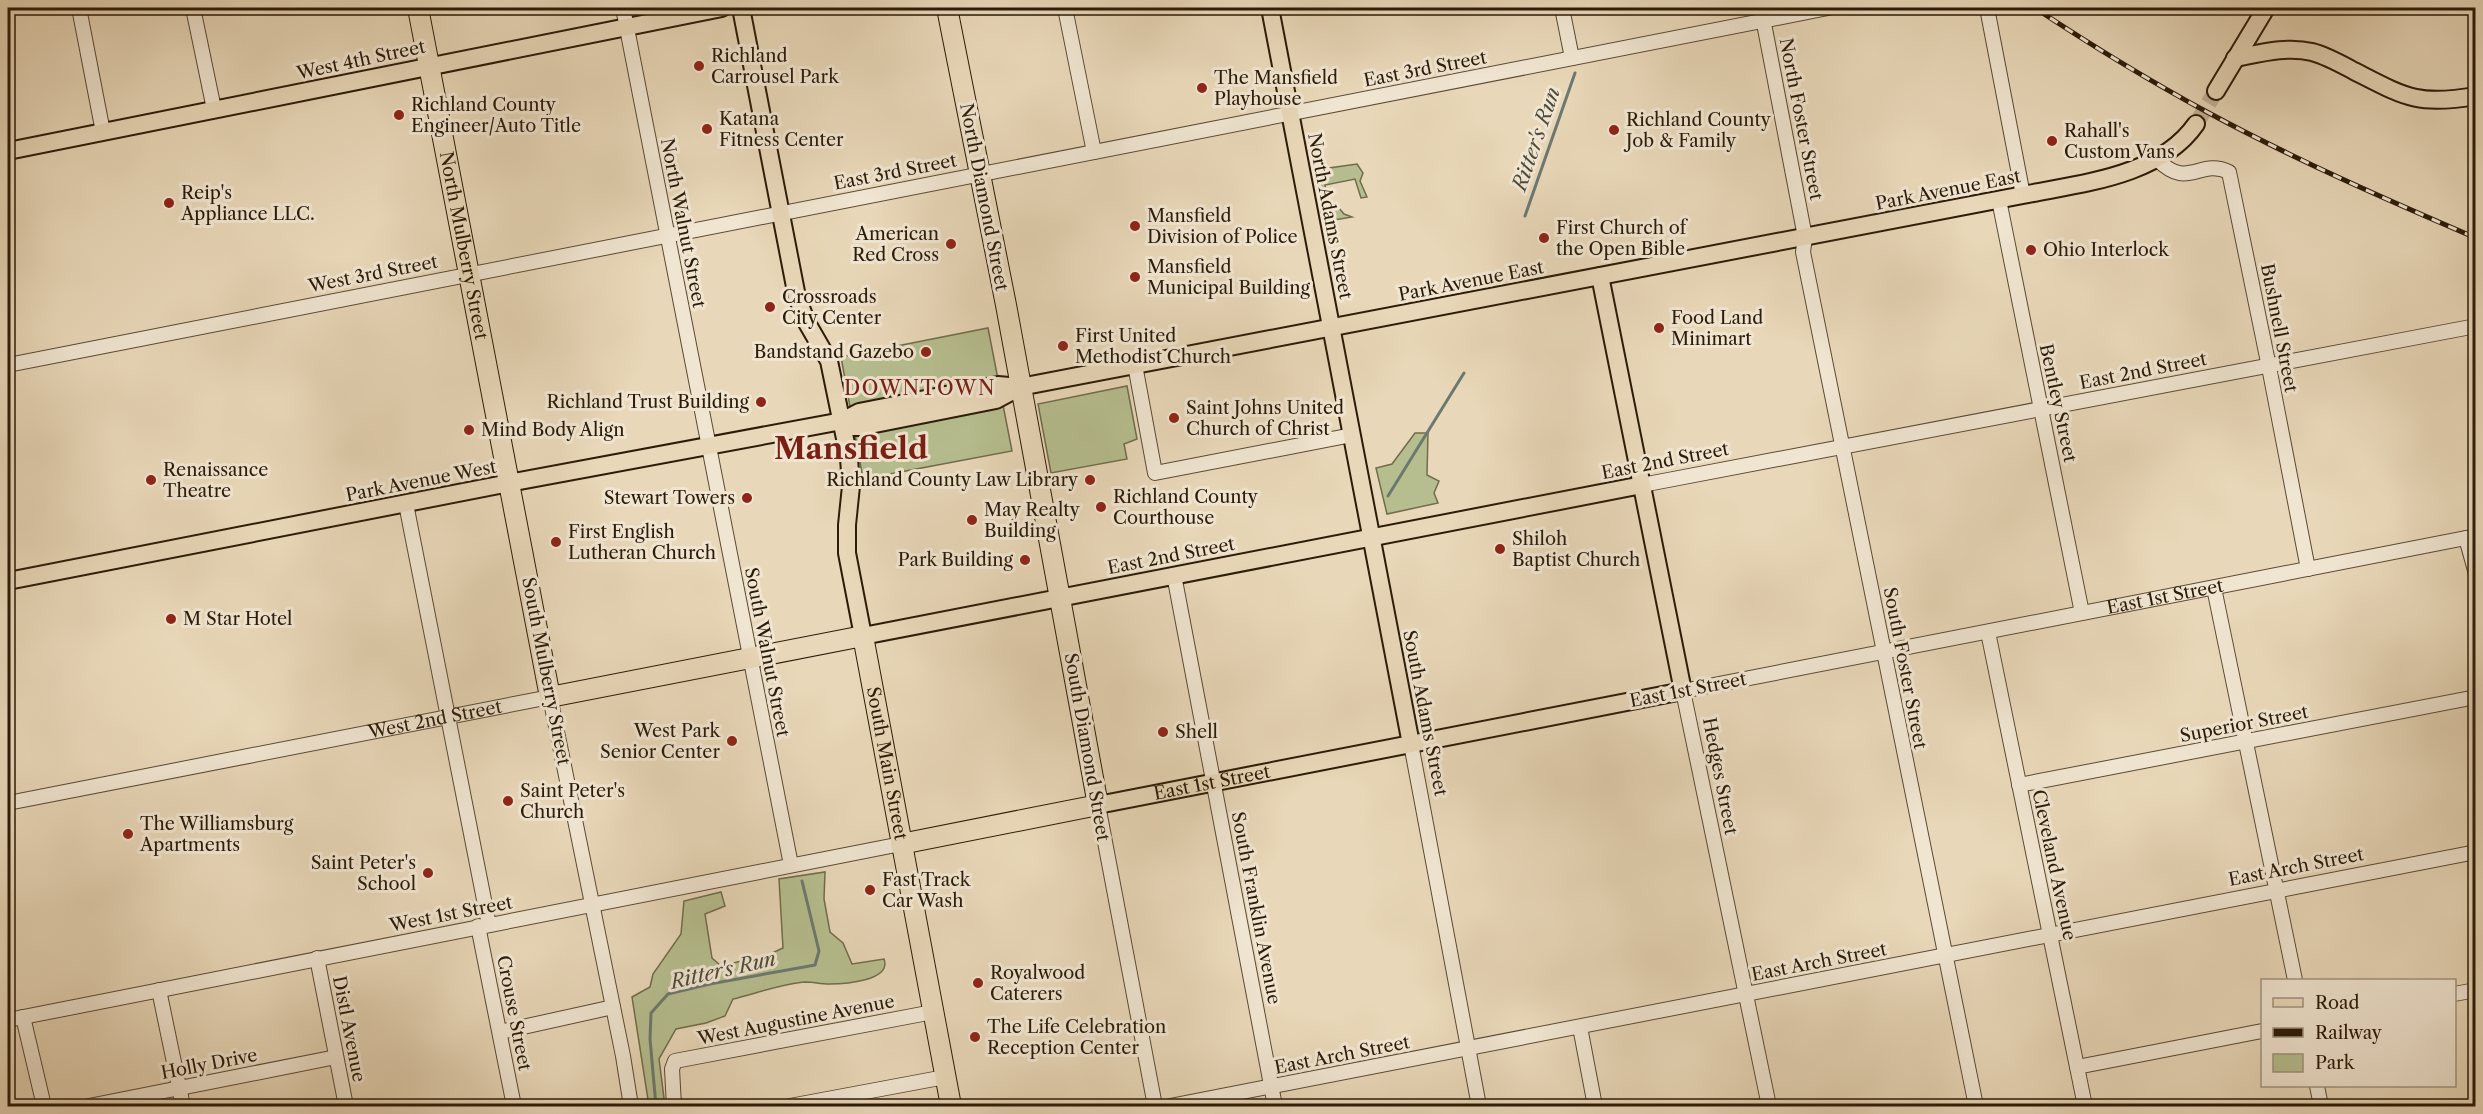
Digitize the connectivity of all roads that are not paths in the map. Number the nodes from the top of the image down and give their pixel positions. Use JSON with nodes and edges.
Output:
{"nodes":[{"id":1,"x":79,"y":8,"type":"edge"},
{"id":2,"x":193,"y":8,"type":"edge"},
{"id":3,"x":418,"y":8,"type":"edge"},
{"id":4,"x":623,"y":8,"type":"edge"},
{"id":5,"x":722,"y":8,"type":"edge"},
{"id":6,"x":741,"y":8,"type":"edge"},
{"id":7,"x":947,"y":8,"type":"edge"},
{"id":8,"x":1065,"y":8,"type":"edge"},
{"id":9,"x":1270,"y":8,"type":"edge"},
{"id":10,"x":1562,"y":8,"type":"edge"},
{"id":11,"x":1828,"y":8,"type":"edge"},
{"id":12,"x":1987,"y":8,"type":"edge"},
{"id":13,"x":2266,"y":8,"type":"edge"},
{"id":14,"x":1762,"y":14,"type":"edge"},
{"id":15,"x":626,"y":26,"type":"junction"},
{"id":16,"x":1572,"y":58,"type":"junction"},
{"id":17,"x":2235,"y":58,"type":"junction"},
{"id":18,"x":429,"y":66,"type":"junction"},
{"id":19,"x":2216,"y":91,"type":"tunnel mouth"},
{"id":20,"x":2475,"y":96,"type":"edge"},
{"id":21,"x":214,"y":110,"type":"junction"},
{"id":22,"x":1290,"y":114,"type":"junction"},
{"id":23,"x":2196,"y":124,"type":"tunnel mouth"},
{"id":24,"x":103,"y":132,"type":"junction"},
{"id":25,"x":8,"y":151,"type":"edge"},
{"id":26,"x":1094,"y":152,"type":"junction"},
{"id":27,"x":2157,"y":159,"type":"junction"},
{"id":28,"x":980,"y":174,"type":"junction"},
{"id":29,"x":2023,"y":195,"type":"junction"},
{"id":30,"x":1999,"y":200,"type":"junction"},
{"id":31,"x":781,"y":213,"type":"junction"},
{"id":32,"x":668,"y":235,"type":"junction"},
{"id":33,"x":1805,"y":237,"type":"junction"},
{"id":34,"x":470,"y":274,"type":"junction"},
{"id":35,"x":1600,"y":276,"type":"junction"},
{"id":36,"x":2475,"y":326,"type":"edge"},
{"id":37,"x":1332,"y":327,"type":"junction"},
{"id":38,"x":8,"y":365,"type":"edge"},
{"id":39,"x":1135,"y":365,"type":"junction"},
{"id":40,"x":2269,"y":367,"type":"junction"},
{"id":41,"x":1020,"y":387,"type":"junction"},
{"id":42,"x":2041,"y":410,"type":"junction"},
{"id":43,"x":842,"y":421,"type":"junction"},
{"id":44,"x":1352,"y":435,"type":"junction"},
{"id":45,"x":709,"y":445,"type":"junction"},
{"id":46,"x":1841,"y":447,"type":"junction"},
{"id":47,"x":509,"y":483,"type":"junction"},
{"id":48,"x":1642,"y":485,"type":"junction"},
{"id":49,"x":405,"y":504,"type":"junction"},
{"id":50,"x":1372,"y":537,"type":"junction"},
{"id":51,"x":2471,"y":537,"type":"edge"},
{"id":52,"x":2308,"y":569,"type":"junction"},
{"id":53,"x":2475,"y":574,"type":"edge"},
{"id":54,"x":1174,"y":575,"type":"junction"},
{"id":55,"x":8,"y":581,"type":"edge"},
{"id":56,"x":2214,"y":588,"type":"junction"},
{"id":57,"x":1060,"y":597,"type":"junction"},
{"id":58,"x":2082,"y":613,"type":"junction"},
{"id":59,"x":1988,"y":632,"type":"junction"},
{"id":60,"x":863,"y":636,"type":"junction"},
{"id":61,"x":1883,"y":652,"type":"junction"},
{"id":62,"x":749,"y":657,"type":"junction"},
{"id":63,"x":1683,"y":691,"type":"junction"},
{"id":64,"x":550,"y":697,"type":"junction"},
{"id":65,"x":2475,"y":697,"type":"edge"},
{"id":66,"x":447,"y":717,"type":"junction"},
{"id":67,"x":2246,"y":741,"type":"junction"},
{"id":68,"x":1411,"y":744,"type":"junction"},
{"id":69,"x":1214,"y":783,"type":"junction"},
{"id":70,"x":2019,"y":785,"type":"junction"},
{"id":71,"x":8,"y":803,"type":"edge"},
{"id":72,"x":1098,"y":805,"type":"junction"},
{"id":73,"x":901,"y":844,"type":"junction"},
{"id":74,"x":2475,"y":852,"type":"edge"},
{"id":75,"x":791,"y":865,"type":"junction"},
{"id":76,"x":2276,"y":889,"type":"junction"},
{"id":77,"x":592,"y":904,"type":"junction"},
{"id":78,"x":484,"y":926,"type":"junction"},
{"id":79,"x":2050,"y":934,"type":"junction"},
{"id":80,"x":1944,"y":955,"type":"junction"},
{"id":81,"x":317,"y":958,"type":"junction"},
{"id":82,"x":2295,"y":979,"type":"edge"},
{"id":83,"x":159,"y":990,"type":"junction"},
{"id":84,"x":2475,"y":990,"type":"edge"},
{"id":85,"x":2456,"y":994,"type":"edge"},
{"id":86,"x":1746,"y":995,"type":"junction"},
{"id":87,"x":613,"y":1007,"type":"junction"},
{"id":88,"x":933,"y":1012,"type":"junction"},
{"id":89,"x":23,"y":1017,"type":"junction"},
{"id":90,"x":8,"y":1020,"type":"edge"},
{"id":91,"x":1580,"y":1027,"type":"junction"},
{"id":92,"x":2261,"y":1031,"type":"edge"},
{"id":93,"x":500,"y":1032,"type":"junction"},
{"id":94,"x":1468,"y":1048,"type":"junction"},
{"id":95,"x":336,"y":1057,"type":"junction"},
{"id":96,"x":2077,"y":1067,"type":"junction"},
{"id":97,"x":945,"y":1077,"type":"junction"},
{"id":98,"x":1271,"y":1087,"type":"junction"},
{"id":99,"x":2317,"y":1087,"type":"edge"},
{"id":100,"x":180,"y":1088,"type":"junction"},
{"id":101,"x":44,"y":1107,"type":"edge"},
{"id":102,"x":89,"y":1107,"type":"edge"},
{"id":103,"x":183,"y":1107,"type":"edge"},
{"id":104,"x":346,"y":1107,"type":"edge"},
{"id":105,"x":514,"y":1107,"type":"edge"},
{"id":106,"x":631,"y":1107,"type":"edge"},
{"id":107,"x":674,"y":1107,"type":"edge"},
{"id":108,"x":790,"y":1107,"type":"edge"},
{"id":109,"x":951,"y":1107,"type":"edge"},
{"id":110,"x":1155,"y":1107,"type":"edge"},
{"id":111,"x":1170,"y":1107,"type":"edge"},
{"id":112,"x":1275,"y":1107,"type":"edge"},
{"id":113,"x":1479,"y":1107,"type":"edge"},
{"id":114,"x":1595,"y":1107,"type":"edge"},
{"id":115,"x":1769,"y":1107,"type":"edge"},
{"id":116,"x":1976,"y":1107,"type":"edge"},
{"id":117,"x":2085,"y":1107,"type":"edge"},
{"id":118,"x":2321,"y":1107,"type":"edge"}],
"edges":[{"from":1,"to":24,"type":"street"},
{"from":2,"to":21,"type":"street"},
{"from":3,"to":18,"type":"highway","name":"North Mulberry Street"},
{"from":4,"to":15,"type":"street","name":"North Walnut Street"},
{"from":5,"to":15,"type":"main road","name":"West 4th Street"},
{"from":6,"to":31,"type":"main road","name":"South Main Street"},
{"from":7,"to":28,"type":"highway","name":"North Diamond Street"},
{"from":8,"to":26,"type":"street"},
{"from":9,"to":22,"type":"main road","name":"North Adams Street"},
{"from":10,"to":16,"type":"street"},
{"from":11,"to":14,"type":"street","name":"East 3rd Street"},
{"from":12,"to":29,"type":"street"},
{"from":13,"to":17,"type":"main road"},
{"from":14,"to":16,"type":"street","name":"East 3rd Street"},
{"from":14,"to":33,"type":"street","name":"North Foster Street"},
{"from":15,"to":18,"type":"main road","name":"West 4th Street"},
{"from":15,"to":32,"type":"street","name":"North Walnut Street"},
{"from":16,"to":22,"type":"street","name":"East 3rd Street"},
{"from":17,"to":19,"type":"main road"},
{"from":17,"to":20,"type":"main road"},
{"from":18,"to":21,"type":"main road","name":"West 4th Street"},
{"from":18,"to":34,"type":"highway","name":"North Mulberry Street"},
{"from":21,"to":24,"type":"main road","name":"West 4th Street"},
{"from":22,"to":26,"type":"street","name":"East 3rd Street"},
{"from":22,"to":37,"type":"main road","name":"North Adams Street"},
{"from":23,"to":27,"type":"main road","name":"Park Avenue East"},
{"from":24,"to":25,"type":"main road","name":"West 4th Street"},
{"from":26,"to":28,"type":"street","name":"East 3rd Street"},
{"from":27,"to":29,"type":"main road","name":"Park Avenue East"},
{"from":27,"to":40,"type":"street","name":"Bushnell Street"},
{"from":28,"to":31,"type":"street","name":"East 3rd Street"},
{"from":28,"to":41,"type":"highway","name":"North Diamond Street"},
{"from":29,"to":30,"type":"main road","name":"Park Avenue East"},
{"from":30,"to":33,"type":"main road","name":"Park Avenue East"},
{"from":30,"to":42,"type":"street","name":"Bentley Street"},
{"from":31,"to":32,"type":"street","name":"West 3rd Street"},
{"from":31,"to":43,"type":"main road","name":"South Main Street"},
{"from":32,"to":34,"type":"street","name":"West 3rd Street"},
{"from":32,"to":45,"type":"street","name":"North Walnut Street"},
{"from":33,"to":35,"type":"main road","name":"Park Avenue East"},
{"from":33,"to":46,"type":"street","name":"South Foster Street"},
{"from":34,"to":38,"type":"street","name":"West 3rd Street"},
{"from":34,"to":47,"type":"highway","name":"North Mulberry Street"},
{"from":35,"to":37,"type":"main road","name":"Park Avenue East"},
{"from":35,"to":48,"type":"main road","name":"Hedges Street"},
{"from":36,"to":40,"type":"street","name":"East 2nd Street"},
{"from":37,"to":39,"type":"main road","name":"Park Avenue East"},
{"from":37,"to":44,"type":"main road","name":"South Adams Street"},
{"from":39,"to":41,"type":"main road","name":"Park Avenue East"},
{"from":39,"to":44,"type":"street"},
{"from":40,"to":42,"type":"street","name":"East 2nd Street"},
{"from":40,"to":52,"type":"street","name":"Bushnell Street"},
{"from":41,"to":43,"type":"main road","name":"Park Avenue East"},
{"from":41,"to":57,"type":"highway","name":"South Diamond Street"},
{"from":42,"to":46,"type":"street","name":"East 2nd Street"},
{"from":42,"to":58,"type":"street","name":"Bentley Street"},
{"from":43,"to":45,"type":"main road","name":"Park Avenue West"},
{"from":43,"to":60,"type":"main road","name":"South Main Street"},
{"from":44,"to":50,"type":"main road","name":"South Adams Street"},
{"from":45,"to":47,"type":"main road","name":"Park Avenue West"},
{"from":45,"to":62,"type":"street","name":"South Walnut Street"},
{"from":46,"to":48,"type":"street","name":"East 2nd Street"},
{"from":46,"to":61,"type":"street","name":"South Foster Street"},
{"from":47,"to":49,"type":"main road","name":"Park Avenue West"},
{"from":47,"to":64,"type":"highway","name":"South Mulberry Street"},
{"from":48,"to":50,"type":"main road","name":"East 2nd Street"},
{"from":48,"to":63,"type":"main road","name":"Hedges Street"},
{"from":49,"to":55,"type":"main road","name":"Park Avenue West"},
{"from":49,"to":66,"type":"street","name":"Crouse Street"},
{"from":50,"to":54,"type":"main road","name":"East 2nd Street"},
{"from":50,"to":68,"type":"main road","name":"South Adams Street"},
{"from":51,"to":52,"type":"street","name":"East 1st Street"},
{"from":51,"to":53,"type":"street"},
{"from":52,"to":56,"type":"street","name":"East 1st Street"},
{"from":54,"to":57,"type":"main road","name":"East 2nd Street"},
{"from":54,"to":69,"type":"street","name":"South Franklin Avenue"},
{"from":56,"to":58,"type":"street","name":"East 1st Street"},
{"from":56,"to":67,"type":"street"},
{"from":57,"to":60,"type":"main road","name":"East 2nd Street"},
{"from":57,"to":72,"type":"highway","name":"South Diamond Street"},
{"from":58,"to":59,"type":"street","name":"East 1st Street"},
{"from":59,"to":61,"type":"street","name":"East 1st Street"},
{"from":59,"to":70,"type":"street","name":"Cleveland Avenue"},
{"from":60,"to":62,"type":"highway","name":"West 2nd Street"},
{"from":60,"to":73,"type":"highway","name":"South Main Street"},
{"from":61,"to":63,"type":"street","name":"East 1st Street"},
{"from":61,"to":80,"type":"street","name":"South Foster Street"},
{"from":62,"to":64,"type":"highway","name":"West 2nd Street"},
{"from":62,"to":75,"type":"street","name":"South Walnut Street"},
{"from":63,"to":68,"type":"main road","name":"East 1st Street"},
{"from":63,"to":86,"type":"street","name":"Hedges Street"},
{"from":64,"to":66,"type":"street","name":"West 2nd Street"},
{"from":64,"to":77,"type":"street","name":"South Mulberry Street"},
{"from":65,"to":67,"type":"street","name":"Superior Street"},
{"from":66,"to":71,"type":"street","name":"West 2nd Street"},
{"from":66,"to":78,"type":"street","name":"Crouse Street"},
{"from":67,"to":70,"type":"street","name":"Superior Street"},
{"from":67,"to":76,"type":"street"},
{"from":68,"to":69,"type":"main road","name":"East 1st Street"},
{"from":68,"to":94,"type":"street","name":"South Adams Street"},
{"from":69,"to":72,"type":"main road","name":"East 1st Street"},
{"from":69,"to":98,"type":"street","name":"South Franklin Avenue"},
{"from":70,"to":79,"type":"street","name":"Cleveland Avenue"},
{"from":72,"to":73,"type":"highway","name":"East 1st Street"},
{"from":72,"to":110,"type":"street","name":"South Diamond Street"},
{"from":73,"to":75,"type":"street","name":"West 1st Street"},
{"from":73,"to":88,"type":"highway","name":"South Main Street"},
{"from":74,"to":76,"type":"street","name":"East Arch Street"},
{"from":75,"to":77,"type":"street","name":"West 1st Street"},
{"from":76,"to":79,"type":"street","name":"East Arch Street"},
{"from":76,"to":82,"type":"street"},
{"from":77,"to":78,"type":"street","name":"West 1st Street"},
{"from":77,"to":87,"type":"street","name":"South Mulberry Street"},
{"from":78,"to":81,"type":"street","name":"West 1st Street"},
{"from":78,"to":93,"type":"street","name":"Crouse Street"},
{"from":79,"to":80,"type":"street","name":"East Arch Street"},
{"from":79,"to":96,"type":"street","name":"Cleveland Avenue"},
{"from":80,"to":86,"type":"street","name":"East Arch Street"},
{"from":80,"to":116,"type":"street","name":"South Foster Street"},
{"from":81,"to":83,"type":"street","name":"West 1st Street"},
{"from":81,"to":95,"type":"street","name":"Distl Avenue"},
{"from":83,"to":89,"type":"street","name":"West 1st Street"},
{"from":83,"to":100,"type":"street"},
{"from":84,"to":85,"type":"street"},
{"from":86,"to":91,"type":"street","name":"East Arch Street"},
{"from":86,"to":115,"type":"street","name":"Hedges Street"},
{"from":87,"to":93,"type":"street"},
{"from":87,"to":106,"type":"street","name":"South Mulberry Street"},
{"from":88,"to":97,"type":"highway","name":"South Main Street"},
{"from":88,"to":107,"type":"street","name":"West Augustine Avenue"},
{"from":89,"to":90,"type":"street","name":"West 1st Street"},
{"from":89,"to":101,"type":"street"},
{"from":91,"to":94,"type":"street","name":"East Arch Street"},
{"from":91,"to":114,"type":"street"},
{"from":92,"to":96,"type":"street"},
{"from":93,"to":105,"type":"street","name":"Crouse Street"},
{"from":94,"to":98,"type":"street","name":"East Arch Street"},
{"from":94,"to":113,"type":"street","name":"South Adams Street"},
{"from":95,"to":100,"type":"street","name":"Holly Drive"},
{"from":95,"to":104,"type":"street","name":"Distl Avenue"},
{"from":96,"to":117,"type":"street","name":"Cleveland Avenue"},
{"from":97,"to":108,"type":"street"},
{"from":97,"to":109,"type":"highway","name":"South Main Street"},
{"from":98,"to":111,"type":"street","name":"East Arch Street"},
{"from":98,"to":112,"type":"street","name":"South Franklin Avenue"},
{"from":99,"to":118,"type":"street"},
{"from":100,"to":102,"type":"street","name":"Holly Drive"},
{"from":100,"to":103,"type":"street"}]}
